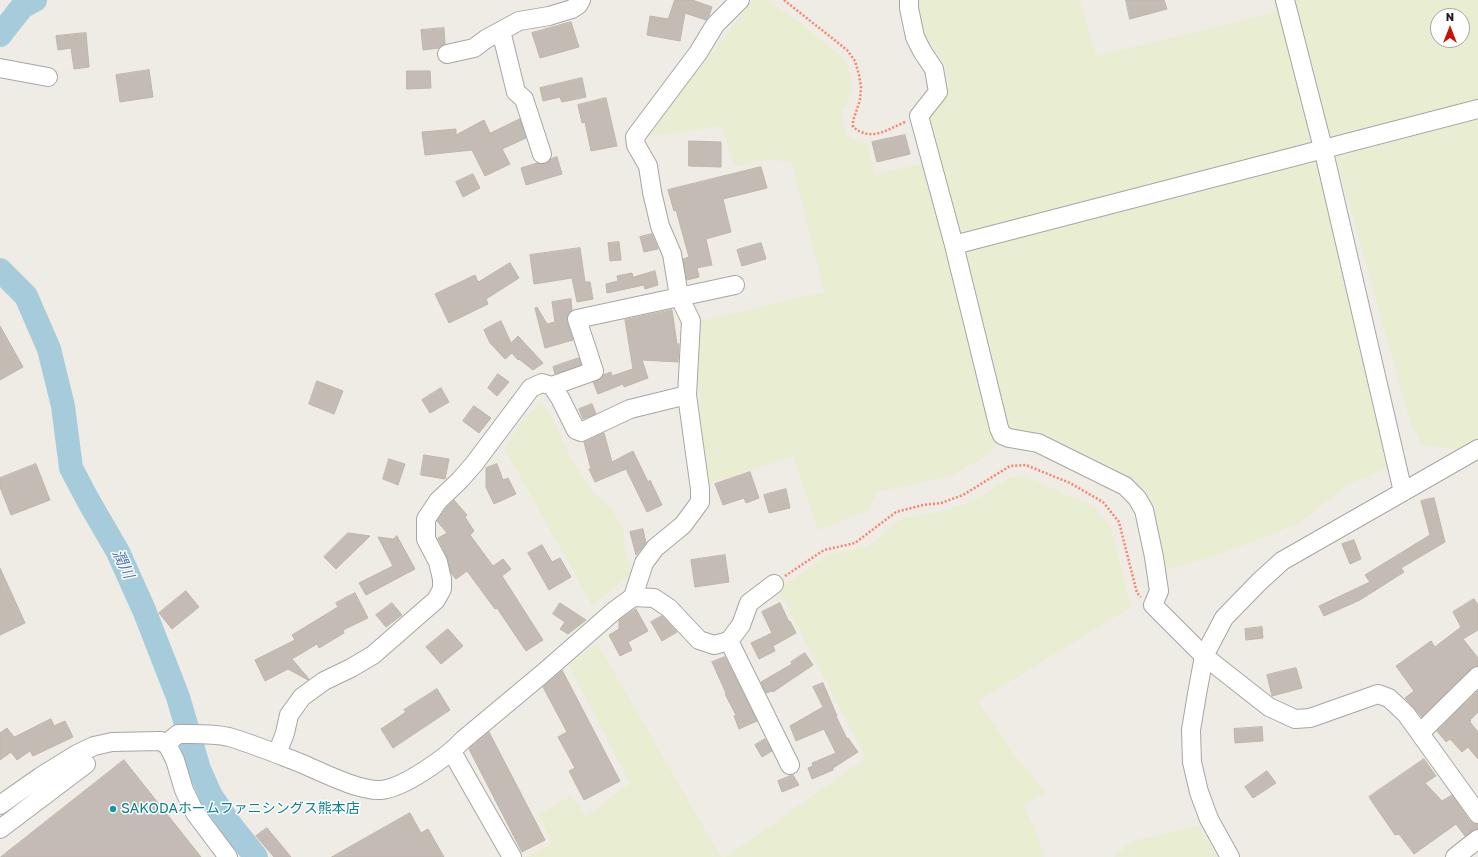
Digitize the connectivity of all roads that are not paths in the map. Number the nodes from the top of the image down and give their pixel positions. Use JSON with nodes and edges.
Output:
{"nodes":[{"id":1,"x":581,"y":0,"type":"edge"},
{"id":2,"x":740,"y":0,"type":"edge"},
{"id":3,"x":909,"y":0,"type":"edge"},
{"id":4,"x":1285,"y":0,"type":"edge"},
{"id":5,"x":501,"y":31,"type":"junction"},
{"id":6,"x":447,"y":54,"type":"dead end"},
{"id":7,"x":0,"y":68,"type":"edge"},
{"id":8,"x":48,"y":77,"type":"dead end"},
{"id":9,"x":1478,"y":109,"type":"edge"},
{"id":10,"x":1323,"y":148,"type":"junction"},
{"id":11,"x":542,"y":154,"type":"dead end"},
{"id":12,"x":954,"y":244,"type":"junction"},
{"id":13,"x":735,"y":285,"type":"dead end"},
{"id":14,"x":679,"y":296,"type":"junction"},
{"id":15,"x":552,"y":386,"type":"junction"},
{"id":16,"x":687,"y":395,"type":"junction"},
{"id":17,"x":1478,"y":449,"type":"edge"},
{"id":18,"x":1403,"y":492,"type":"junction"},
{"id":19,"x":774,"y":584,"type":"road end"},
{"id":20,"x":633,"y":597,"type":"junction"},
{"id":21,"x":729,"y":641,"type":"junction"},
{"id":22,"x":1204,"y":656,"type":"junction"},
{"id":23,"x":1478,"y":676,"type":"edge"},
{"id":24,"x":1420,"y":733,"type":"junction"},
{"id":25,"x":168,"y":739,"type":"junction"},
{"id":26,"x":452,"y":752,"type":"junction"},
{"id":27,"x":277,"y":754,"type":"junction"},
{"id":28,"x":86,"y":764,"type":"dead end"},
{"id":29,"x":790,"y":764,"type":"dead end"},
{"id":30,"x":0,"y":805,"type":"edge"},
{"id":31,"x":1478,"y":814,"type":"edge"},
{"id":32,"x":0,"y":829,"type":"edge"},
{"id":33,"x":1478,"y":839,"type":"edge"},
{"id":34,"x":228,"y":857,"type":"edge"},
{"id":35,"x":512,"y":857,"type":"edge"},
{"id":36,"x":1230,"y":857,"type":"edge"},
{"id":37,"x":1455,"y":857,"type":"edge"}],
"edges":[{"from":1,"to":5,"type":"street"},
{"from":2,"to":14,"type":"street"},
{"from":3,"to":12,"type":"street"},
{"from":4,"to":10,"type":"street"},
{"from":5,"to":6,"type":"street"},
{"from":5,"to":11,"type":"street"},
{"from":7,"to":8,"type":"street"},
{"from":9,"to":10,"type":"street"},
{"from":10,"to":12,"type":"street"},
{"from":10,"to":18,"type":"street"},
{"from":12,"to":22,"type":"street"},
{"from":13,"to":14,"type":"street"},
{"from":14,"to":15,"type":"street"},
{"from":14,"to":16,"type":"street"},
{"from":15,"to":16,"type":"street"},
{"from":15,"to":27,"type":"street"},
{"from":16,"to":20,"type":"street"},
{"from":17,"to":18,"type":"street"},
{"from":18,"to":22,"type":"street"},
{"from":19,"to":21,"type":"street"},
{"from":20,"to":21,"type":"street"},
{"from":20,"to":26,"type":"street"},
{"from":21,"to":29,"type":"street"},
{"from":22,"to":24,"type":"street"},
{"from":22,"to":36,"type":"street"},
{"from":23,"to":24,"type":"street"},
{"from":24,"to":31,"type":"street"},
{"from":25,"to":27,"type":"street"},
{"from":25,"to":30,"type":"street"},
{"from":25,"to":34,"type":"street"},
{"from":26,"to":27,"type":"street"},
{"from":26,"to":35,"type":"street"},
{"from":28,"to":32,"type":"street"},
{"from":33,"to":37,"type":"street"}]}
